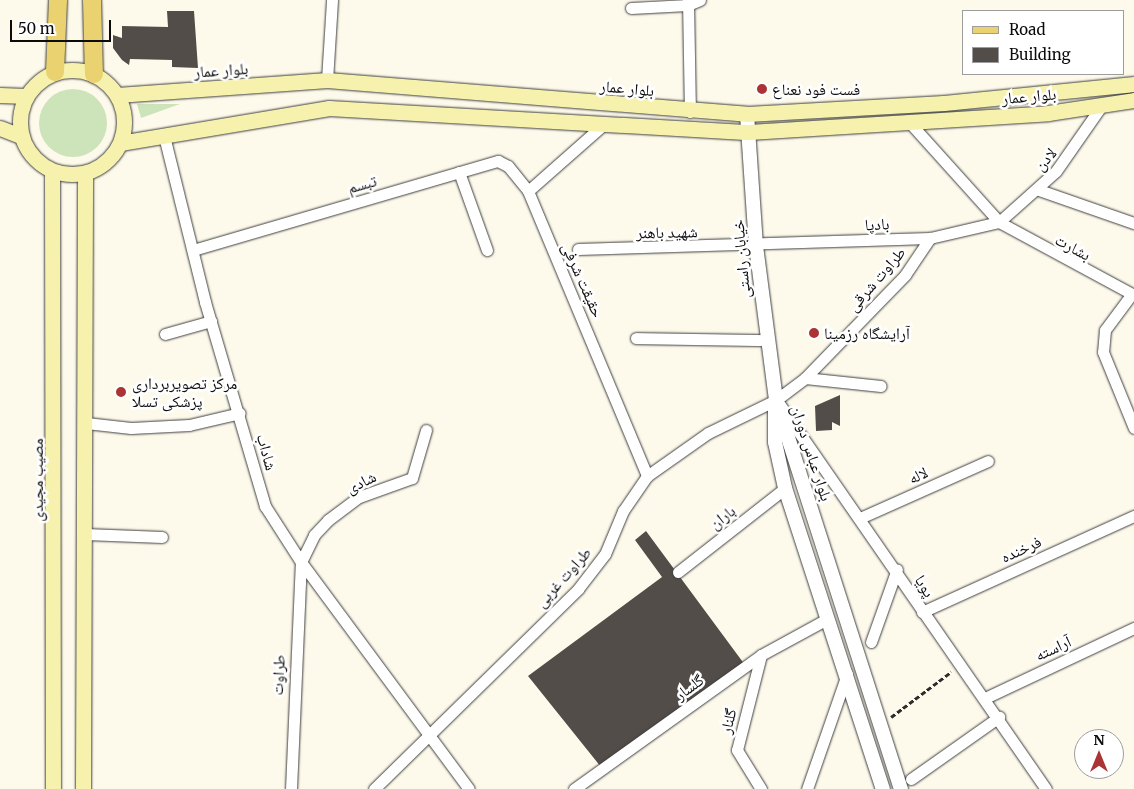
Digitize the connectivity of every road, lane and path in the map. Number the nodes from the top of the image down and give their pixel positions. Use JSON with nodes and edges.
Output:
{"nodes":[{"id":1,"x":58,"y":0,"type":"edge"},
{"id":2,"x":92,"y":0,"type":"edge"},
{"id":3,"x":332,"y":0,"type":"edge"},
{"id":4,"x":700,"y":0,"type":"edge"},
{"id":5,"x":688,"y":3,"type":"edge"},
{"id":6,"x":631,"y":8,"type":"dead end"},
{"id":7,"x":55,"y":72,"type":"junction"},
{"id":8,"x":94,"y":74,"type":"junction"},
{"id":9,"x":327,"y":80,"type":"junction"},
{"id":10,"x":1134,"y":84,"type":"edge"},
{"id":11,"x":117,"y":95,"type":"junction"},
{"id":12,"x":0,"y":96,"type":"edge"},
{"id":13,"x":26,"y":96,"type":"junction"},
{"id":14,"x":1134,"y":100,"type":"edge"},
{"id":15,"x":1102,"y":105,"type":"junction"},
{"id":16,"x":690,"y":112,"type":"junction"},
{"id":17,"x":747,"y":114,"type":"junction"},
{"id":18,"x":910,"y":123,"type":"junction"},
{"id":19,"x":604,"y":124,"type":"junction"},
{"id":20,"x":0,"y":128,"type":"edge"},
{"id":21,"x":750,"y":132,"type":"junction"},
{"id":22,"x":21,"y":136,"type":"junction"},
{"id":23,"x":164,"y":136,"type":"junction"},
{"id":24,"x":120,"y":143,"type":"junction"},
{"id":25,"x":52,"y":171,"type":"junction"},
{"id":26,"x":459,"y":172,"type":"junction"},
{"id":27,"x":85,"y":173,"type":"junction"},
{"id":28,"x":1039,"y":190,"type":"junction"},
{"id":29,"x":528,"y":192,"type":"junction"},
{"id":30,"x":999,"y":222,"type":"junction"},
{"id":31,"x":1134,"y":223,"type":"edge"},
{"id":32,"x":930,"y":238,"type":"junction"},
{"id":33,"x":756,"y":246,"type":"junction"},
{"id":34,"x":578,"y":249,"type":"dead end"},
{"id":35,"x":193,"y":250,"type":"junction"},
{"id":36,"x":487,"y":250,"type":"dead end"},
{"id":37,"x":1132,"y":295,"type":"edge"},
{"id":38,"x":211,"y":321,"type":"junction"},
{"id":39,"x":165,"y":334,"type":"dead end"},
{"id":40,"x":636,"y":338,"type":"dead end"},
{"id":41,"x":766,"y":340,"type":"junction"},
{"id":42,"x":805,"y":378,"type":"junction"},
{"id":43,"x":881,"y":386,"type":"dead end"},
{"id":44,"x":776,"y":400,"type":"junction"},
{"id":45,"x":240,"y":413,"type":"junction"},
{"id":46,"x":86,"y":423,"type":"junction"},
{"id":47,"x":1134,"y":428,"type":"edge"},
{"id":48,"x":426,"y":430,"type":"dead end"},
{"id":49,"x":988,"y":461,"type":"dead end"},
{"id":50,"x":647,"y":476,"type":"junction"},
{"id":51,"x":785,"y":488,"type":"junction"},
{"id":52,"x":1134,"y":516,"type":"edge"},
{"id":53,"x":860,"y":518,"type":"junction"},
{"id":54,"x":85,"y":534,"type":"junction"},
{"id":55,"x":162,"y":537,"type":"dead end"},
{"id":56,"x":301,"y":562,"type":"junction"},
{"id":57,"x":896,"y":569,"type":"junction"},
{"id":58,"x":678,"y":572,"type":"dead end"},
{"id":59,"x":922,"y":612,"type":"junction"},
{"id":60,"x":827,"y":619,"type":"junction"},
{"id":61,"x":1134,"y":628,"type":"edge"},
{"id":62,"x":871,"y":642,"type":"dead end"},
{"id":63,"x":761,"y":655,"type":"junction"},
{"id":64,"x":962,"y":664,"type":"junction"},
{"id":65,"x":847,"y":674,"type":"junction"},
{"id":66,"x":985,"y":698,"type":"junction"},
{"id":67,"x":998,"y":717,"type":"junction"},
{"id":68,"x":880,"y":725,"type":"junction"},
{"id":69,"x":426,"y":735,"type":"junction"},
{"id":70,"x":906,"y":784,"type":"edge"},
{"id":71,"x":53,"y":789,"type":"edge"},
{"id":72,"x":83,"y":789,"type":"edge"},
{"id":73,"x":291,"y":789,"type":"edge"},
{"id":74,"x":374,"y":789,"type":"edge"},
{"id":75,"x":469,"y":789,"type":"edge"},
{"id":76,"x":574,"y":789,"type":"edge"},
{"id":77,"x":761,"y":789,"type":"edge"},
{"id":78,"x":807,"y":789,"type":"edge"},
{"id":79,"x":882,"y":789,"type":"edge"},
{"id":80,"x":1046,"y":789,"type":"edge"}],
"edges":[{"from":1,"to":7,"type":"main road"},
{"from":2,"to":8,"type":"main road"},
{"from":3,"to":9,"type":"street"},
{"from":4,"to":5,"type":"street"},
{"from":5,"to":6,"type":"street"},
{"from":5,"to":16,"type":"street"},
{"from":7,"to":8,"type":"main road"},
{"from":7,"to":13,"type":"main road"},
{"from":8,"to":11,"type":"main road"},
{"from":9,"to":11,"type":"main road","name":"بلوار عمار"},
{"from":9,"to":16,"type":"main road","name":"بلوار عمار"},
{"from":10,"to":17,"type":"main road","name":"بلوار عمار"},
{"from":11,"to":24,"type":"main road"},
{"from":12,"to":13,"type":"main road"},
{"from":13,"to":22,"type":"main road"},
{"from":14,"to":15,"type":"main road","name":"بلوار عمار"},
{"from":15,"to":18,"type":"main road","name":"بلوار عمار"},
{"from":15,"to":28,"type":"street","name":"لادن"},
{"from":16,"to":17,"type":"main road","name":"بلوار عمار"},
{"from":17,"to":21,"type":"street","name":"خیابان راستی"},
{"from":18,"to":21,"type":"main road","name":"بلوار عمار"},
{"from":18,"to":30,"type":"street","name":"بشارت"},
{"from":19,"to":21,"type":"main road","name":"بلوار عمار"},
{"from":19,"to":23,"type":"main road","name":"بلوار عمار"},
{"from":19,"to":29,"type":"street"},
{"from":20,"to":22,"type":"main road"},
{"from":21,"to":33,"type":"street","name":"خیابان راستی"},
{"from":22,"to":25,"type":"main road"},
{"from":23,"to":24,"type":"main road","name":"بلوار عمار"},
{"from":23,"to":35,"type":"street","name":"شاداب"},
{"from":24,"to":27,"type":"main road"},
{"from":25,"to":27,"type":"main road"},
{"from":25,"to":71,"type":"main road","name":"مصیب مجیدی"},
{"from":26,"to":29,"type":"street","name":"تبسم"},
{"from":26,"to":35,"type":"street","name":"تبسم"},
{"from":26,"to":36,"type":"street"},
{"from":27,"to":46,"type":"main road"},
{"from":28,"to":30,"type":"street","name":"لادن"},
{"from":28,"to":31,"type":"street"},
{"from":29,"to":50,"type":"street","name":"حقیقت شرفی"},
{"from":30,"to":32,"type":"street","name":"بادپا"},
{"from":30,"to":37,"type":"street","name":"بشارت"},
{"from":32,"to":33,"type":"street","name":"بادپا"},
{"from":32,"to":42,"type":"street","name":"طراوت شرقی"},
{"from":33,"to":34,"type":"street","name":"شهید باهنر"},
{"from":33,"to":41,"type":"street","name":"خیابان راستی"},
{"from":35,"to":38,"type":"street","name":"شاداب"},
{"from":37,"to":47,"type":"street"},
{"from":38,"to":39,"type":"street"},
{"from":38,"to":45,"type":"street","name":"شاداب"},
{"from":40,"to":41,"type":"street"},
{"from":41,"to":44,"type":"street","name":"خیابان راستی"},
{"from":42,"to":43,"type":"street"},
{"from":42,"to":44,"type":"street","name":"طراوت شرقی"},
{"from":44,"to":50,"type":"street","name":"طراوت غربی"},
{"from":44,"to":51,"type":"street","name":"بلوار عباس دوران"},
{"from":44,"to":53,"type":"street","name":"پویا"},
{"from":44,"to":68,"type":"street","name":"بلوار عباس دوران"},
{"from":45,"to":46,"type":"street"},
{"from":45,"to":56,"type":"street","name":"شاداب"},
{"from":46,"to":54,"type":"main road"},
{"from":48,"to":56,"type":"street","name":"شادی"},
{"from":49,"to":53,"type":"street","name":"لاله"},
{"from":50,"to":69,"type":"street","name":"طراوت غربی"},
{"from":51,"to":58,"type":"street","name":"باران"},
{"from":51,"to":60,"type":"street","name":"بلوار عباس دوران"},
{"from":52,"to":59,"type":"street","name":"فرخنده"},
{"from":53,"to":57,"type":"street","name":"پویا"},
{"from":54,"to":55,"type":"street"},
{"from":54,"to":72,"type":"main road"},
{"from":56,"to":69,"type":"street","name":"شاداب"},
{"from":56,"to":73,"type":"street","name":"طراوت"},
{"from":57,"to":59,"type":"street","name":"پویا"},
{"from":57,"to":62,"type":"street"},
{"from":59,"to":64,"type":"street","name":"پویا"},
{"from":60,"to":63,"type":"street","name":"گلسار"},
{"from":60,"to":65,"type":"street","name":"بلوار عباس دوران"},
{"from":61,"to":66,"type":"street","name":"آراسته"},
{"from":63,"to":76,"type":"street","name":"گلسار"},
{"from":63,"to":77,"type":"street","name":"گلنار"},
{"from":64,"to":66,"type":"street","name":"پویا"},
{"from":64,"to":68,"type":"path"},
{"from":65,"to":78,"type":"street"},
{"from":65,"to":79,"type":"street","name":"بلوار عباس دوران"},
{"from":66,"to":67,"type":"street","name":"پویا"},
{"from":67,"to":70,"type":"street"},
{"from":67,"to":80,"type":"street","name":"پویا"},
{"from":68,"to":70,"type":"street","name":"بلوار عباس دوران"},
{"from":69,"to":74,"type":"street","name":"طراوت غربی"},
{"from":69,"to":75,"type":"street"}]}
